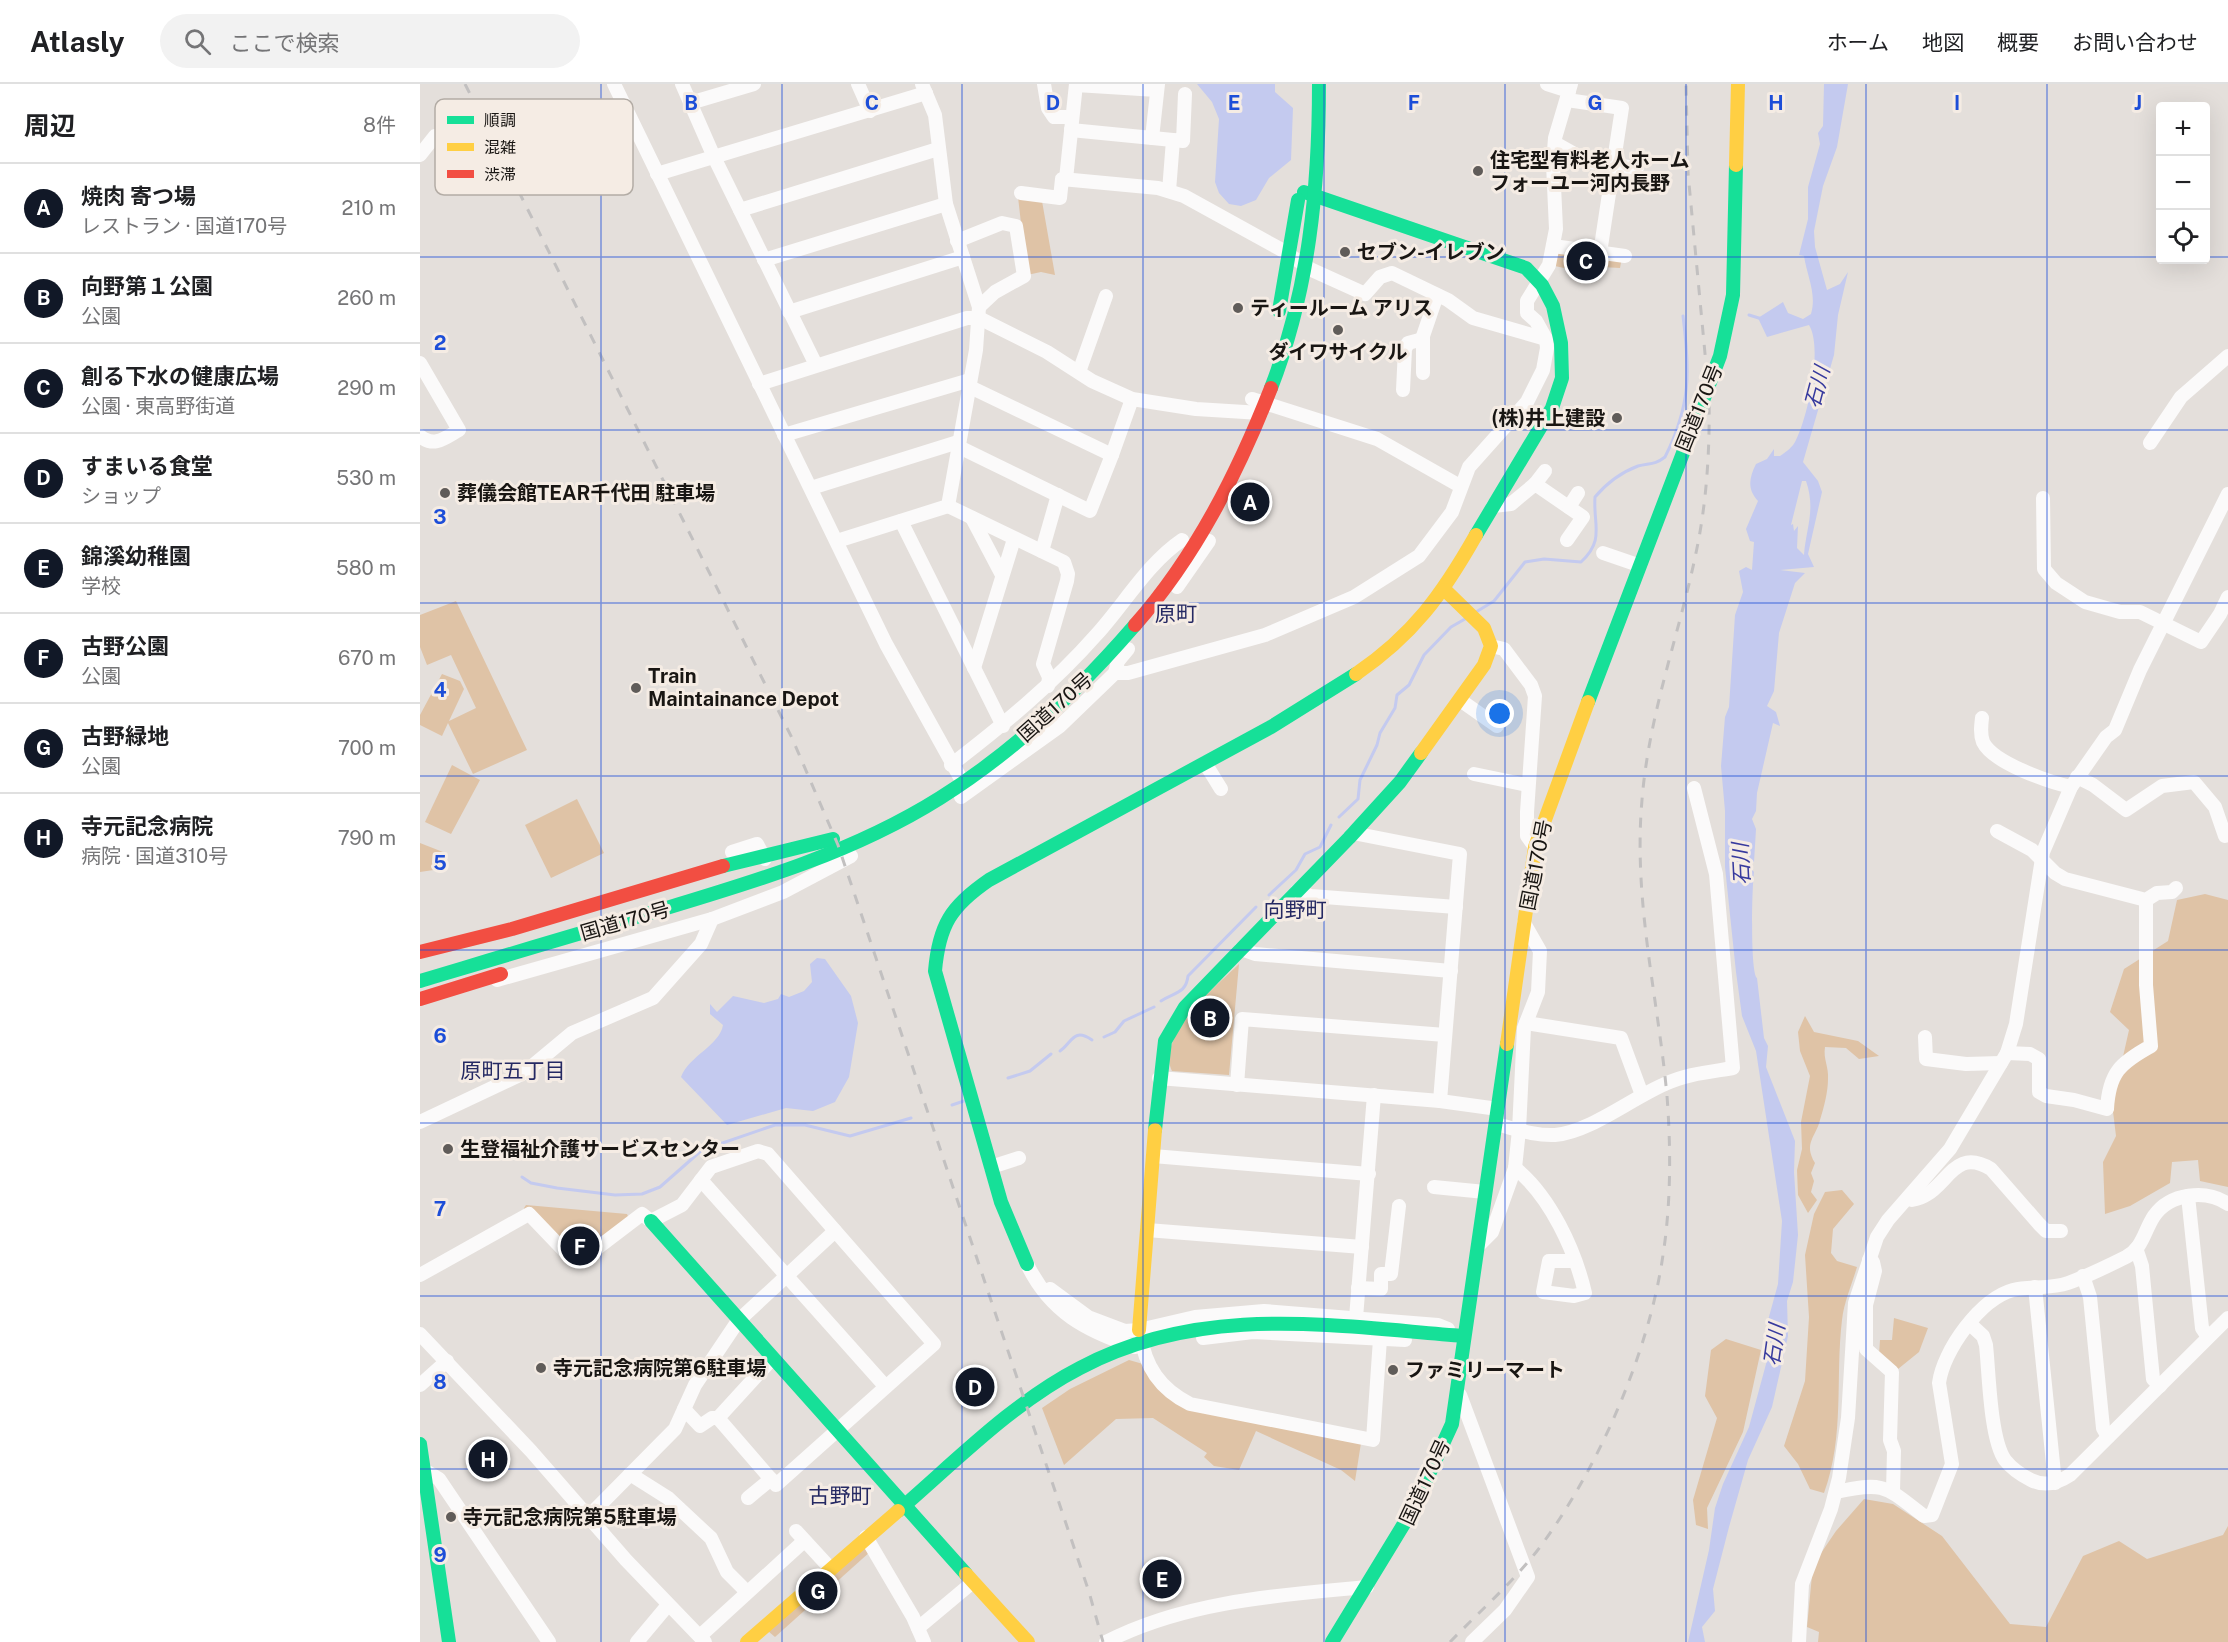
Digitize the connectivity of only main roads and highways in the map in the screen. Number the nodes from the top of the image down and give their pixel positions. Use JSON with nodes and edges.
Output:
{"nodes":[{"id":1,"x":1306,"y":84,"type":"edge"},
{"id":2,"x":1319,"y":84,"type":"edge"},
{"id":3,"x":1738,"y":84,"type":"edge"},
{"id":4,"x":1300,"y":191,"type":"junction"},
{"id":5,"x":1315,"y":194,"type":"junction"},
{"id":6,"x":1256,"y":407,"type":"junction"},
{"id":7,"x":1445,"y":590,"type":"junction"},
{"id":8,"x":1050,"y":698,"type":"junction"},
{"id":9,"x":948,"y":771,"type":"road end"},
{"id":10,"x":865,"y":823,"type":"dead end"},
{"id":11,"x":833,"y":839,"type":"junction"},
{"id":12,"x":858,"y":842,"type":"junction"},
{"id":13,"x":420,"y":952,"type":"edge"},
{"id":14,"x":420,"y":968,"type":"edge"},
{"id":15,"x":420,"y":981,"type":"edge"},
{"id":16,"x":420,"y":999,"type":"edge"},
{"id":17,"x":651,"y":1221,"type":"road end"},
{"id":18,"x":1028,"y":1264,"type":"road end"},
{"id":19,"x":1139,"y":1330,"type":"road end"},
{"id":20,"x":1464,"y":1336,"type":"junction"},
{"id":21,"x":420,"y":1444,"type":"edge"},
{"id":22,"x":903,"y":1505,"type":"junction"},
{"id":23,"x":449,"y":1642,"type":"edge"},
{"id":24,"x":747,"y":1642,"type":"edge"},
{"id":25,"x":1028,"y":1642,"type":"edge"},
{"id":26,"x":1332,"y":1642,"type":"edge"}],
"edges":[{"from":1,"to":4,"type":"main road","name":"国道170号"},
{"from":2,"to":5,"type":"main road","name":"国道170号"},
{"from":3,"to":20,"type":"main road","name":"国道170号"},
{"from":4,"to":5,"type":"main road"},
{"from":4,"to":6,"type":"main road","name":"国道170号"},
{"from":5,"to":6,"type":"main road","name":"国道170号"},
{"from":5,"to":7,"type":"main road"},
{"from":6,"to":8,"type":"main road","name":"国道170号"},
{"from":6,"to":8,"type":"main road","name":"国道170号"},
{"from":7,"to":18,"type":"main road"},
{"from":7,"to":19,"type":"main road"},
{"from":8,"to":9,"type":"main road","name":"国道170号"},
{"from":8,"to":12,"type":"main road","name":"国道170号"},
{"from":10,"to":11,"type":"main road","name":"国道170号"},
{"from":11,"to":13,"type":"main road"},
{"from":11,"to":14,"type":"main road","name":"国道170号"},
{"from":12,"to":15,"type":"main road","name":"国道170号"},
{"from":12,"to":16,"type":"main road"},
{"from":17,"to":22,"type":"main road"},
{"from":20,"to":22,"type":"main road"},
{"from":20,"to":26,"type":"main road","name":"国道170号"},
{"from":21,"to":23,"type":"main road"},
{"from":22,"to":24,"type":"main road"},
{"from":22,"to":25,"type":"main road"}]}
